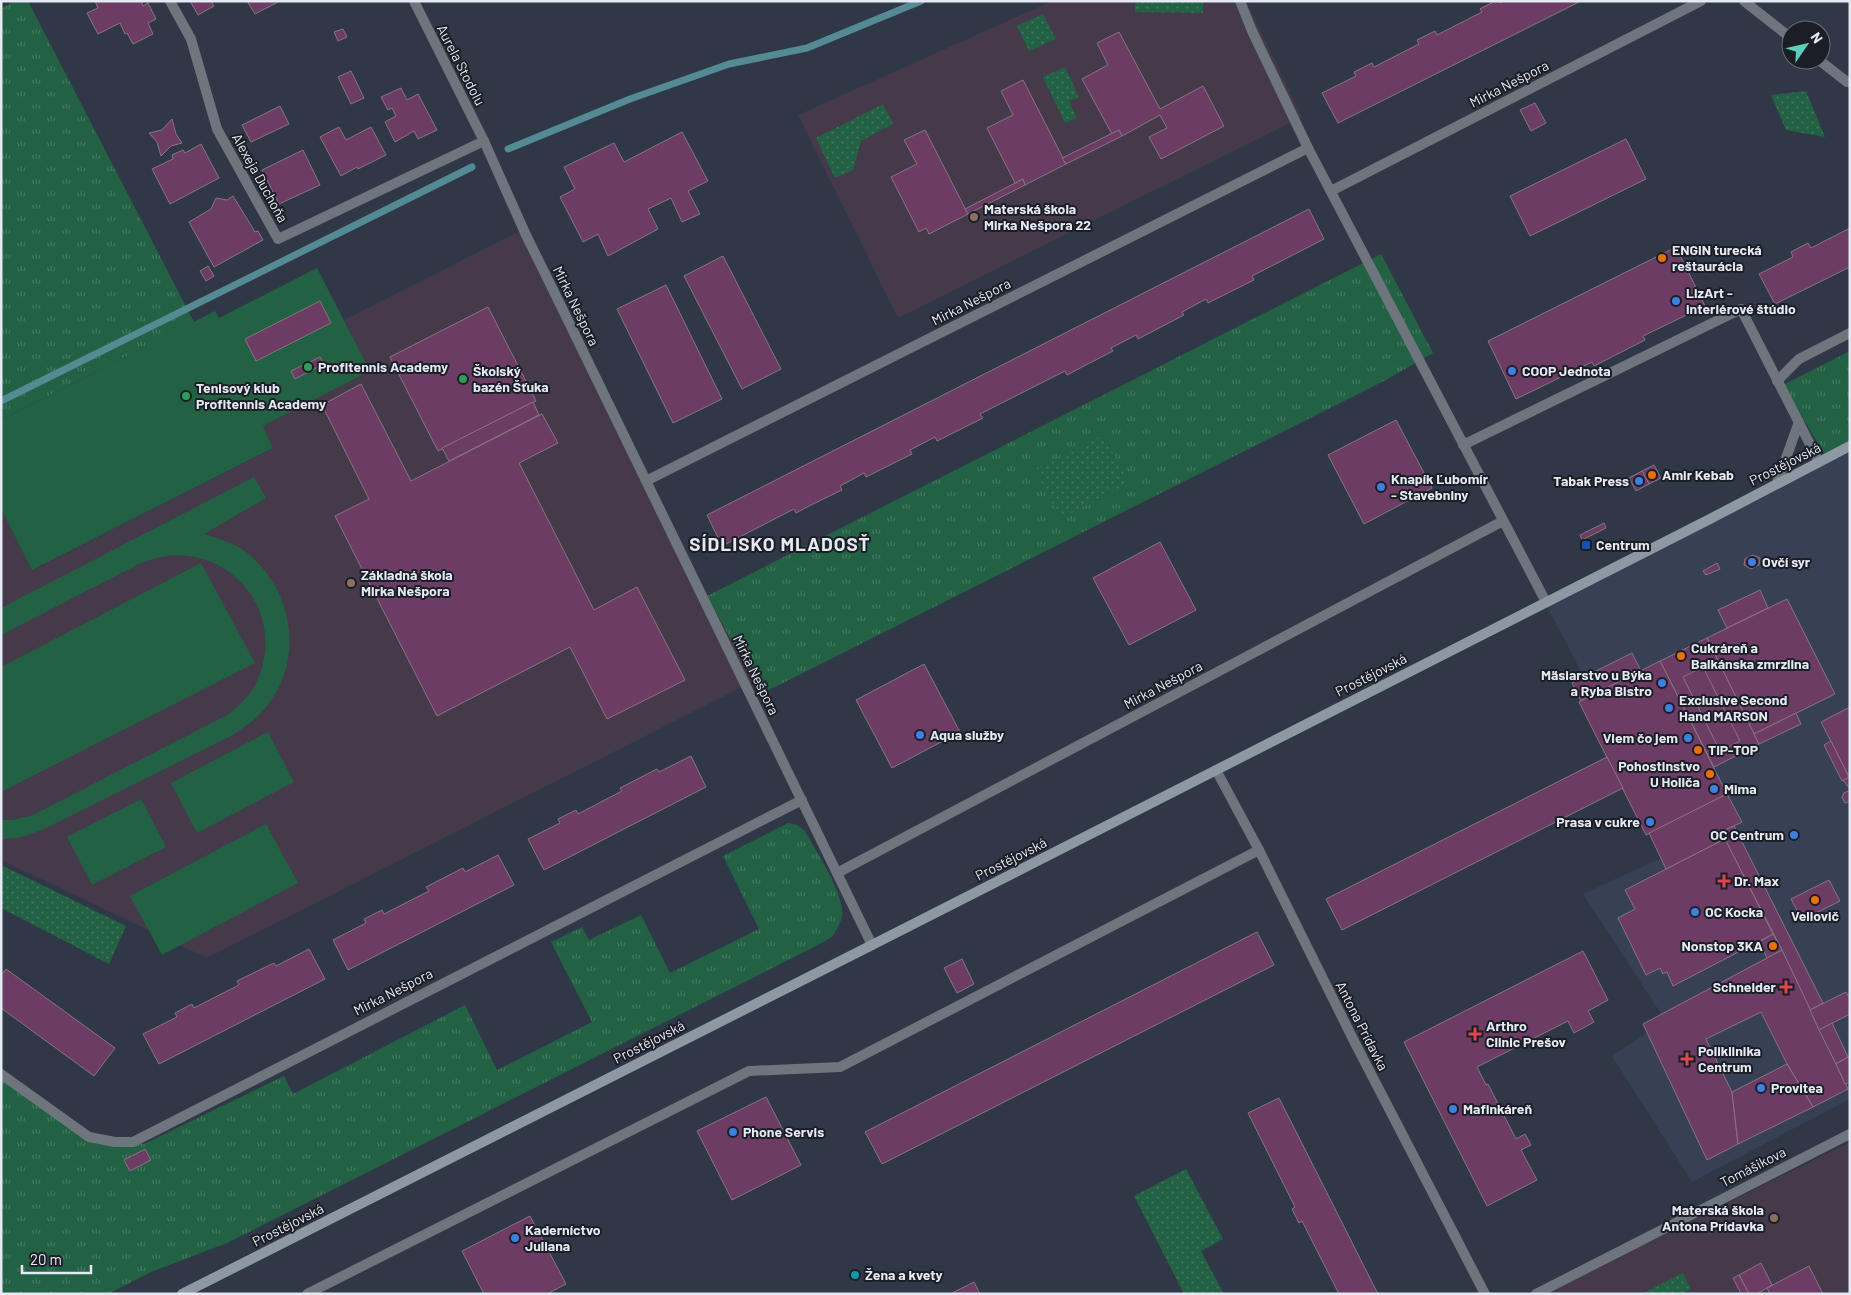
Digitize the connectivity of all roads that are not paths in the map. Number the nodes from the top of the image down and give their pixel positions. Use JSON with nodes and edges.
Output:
{"nodes":[{"id":1,"x":170,"y":1,"type":"edge"},
{"id":2,"x":414,"y":1,"type":"edge"},
{"id":3,"x":1240,"y":1,"type":"edge"},
{"id":4,"x":1701,"y":1,"type":"edge"},
{"id":5,"x":1744,"y":1,"type":"edge"},
{"id":6,"x":1781,"y":30,"type":"edge"},
{"id":7,"x":1831,"y":69,"type":"edge"},
{"id":8,"x":1850,"y":82,"type":"edge"},
{"id":9,"x":484,"y":141,"type":"junction"},
{"id":10,"x":1308,"y":148,"type":"junction"},
{"id":11,"x":1330,"y":191,"type":"junction"},
{"id":12,"x":1850,"y":333,"type":"edge"},
{"id":13,"x":1777,"y":381,"type":"junction"},
{"id":14,"x":1798,"y":422,"type":"junction"},
{"id":15,"x":1463,"y":445,"type":"junction"},
{"id":16,"x":1850,"y":446,"type":"edge"},
{"id":17,"x":1819,"y":462,"type":"junction"},
{"id":18,"x":646,"y":481,"type":"junction"},
{"id":19,"x":1777,"y":483,"type":"junction"},
{"id":20,"x":1503,"y":521,"type":"junction"},
{"id":21,"x":1546,"y":602,"type":"junction"},
{"id":22,"x":1216,"y":770,"type":"junction"},
{"id":23,"x":802,"y":800,"type":"junction"},
{"id":24,"x":1259,"y":850,"type":"junction"},
{"id":25,"x":837,"y":872,"type":"junction"},
{"id":26,"x":872,"y":946,"type":"junction"},
{"id":27,"x":1,"y":1074,"type":"edge"},
{"id":28,"x":1850,"y":1134,"type":"edge"},
{"id":29,"x":182,"y":1294,"type":"edge"},
{"id":30,"x":307,"y":1294,"type":"edge"},
{"id":31,"x":1485,"y":1294,"type":"edge"},
{"id":32,"x":1536,"y":1294,"type":"edge"}],
"edges":[{"from":1,"to":9,"type":"street","name":"Alexeja Duchoňa"},
{"from":2,"to":9,"type":"street","name":"Aurela Stodolu"},
{"from":3,"to":10,"type":"street"},
{"from":4,"to":11,"type":"street","name":"Mirka Nešpora"},
{"from":5,"to":6,"type":"street"},
{"from":7,"to":8,"type":"street"},
{"from":9,"to":18,"type":"street","name":"Mirka Nešpora"},
{"from":10,"to":11,"type":"street"},
{"from":10,"to":18,"type":"street","name":"Mirka Nešpora"},
{"from":11,"to":15,"type":"street"},
{"from":12,"to":13,"type":"street"},
{"from":13,"to":14,"type":"street"},
{"from":13,"to":15,"type":"street"},
{"from":14,"to":17,"type":"street"},
{"from":14,"to":19,"type":"street"},
{"from":15,"to":20,"type":"street"},
{"from":16,"to":17,"type":"street","name":"Prostějovská"},
{"from":17,"to":19,"type":"street","name":"Prostějovská"},
{"from":18,"to":23,"type":"street","name":"Mirka Nešpora"},
{"from":19,"to":21,"type":"street","name":"Prostějovská"},
{"from":20,"to":21,"type":"street"},
{"from":20,"to":25,"type":"street","name":"Mirka Nešpora"},
{"from":21,"to":22,"type":"street","name":"Prostějovská"},
{"from":22,"to":24,"type":"street","name":"Antona Prídavka"},
{"from":22,"to":26,"type":"street","name":"Prostějovská"},
{"from":23,"to":25,"type":"street","name":"Mirka Nešpora"},
{"from":23,"to":27,"type":"street","name":"Mirka Nešpora"},
{"from":24,"to":30,"type":"street"},
{"from":24,"to":31,"type":"street","name":"Antona Prídavka"},
{"from":25,"to":26,"type":"street","name":"Mirka Nešpora"},
{"from":26,"to":29,"type":"street","name":"Prostějovská"},
{"from":28,"to":32,"type":"street","name":"Tomášikova"}]}
